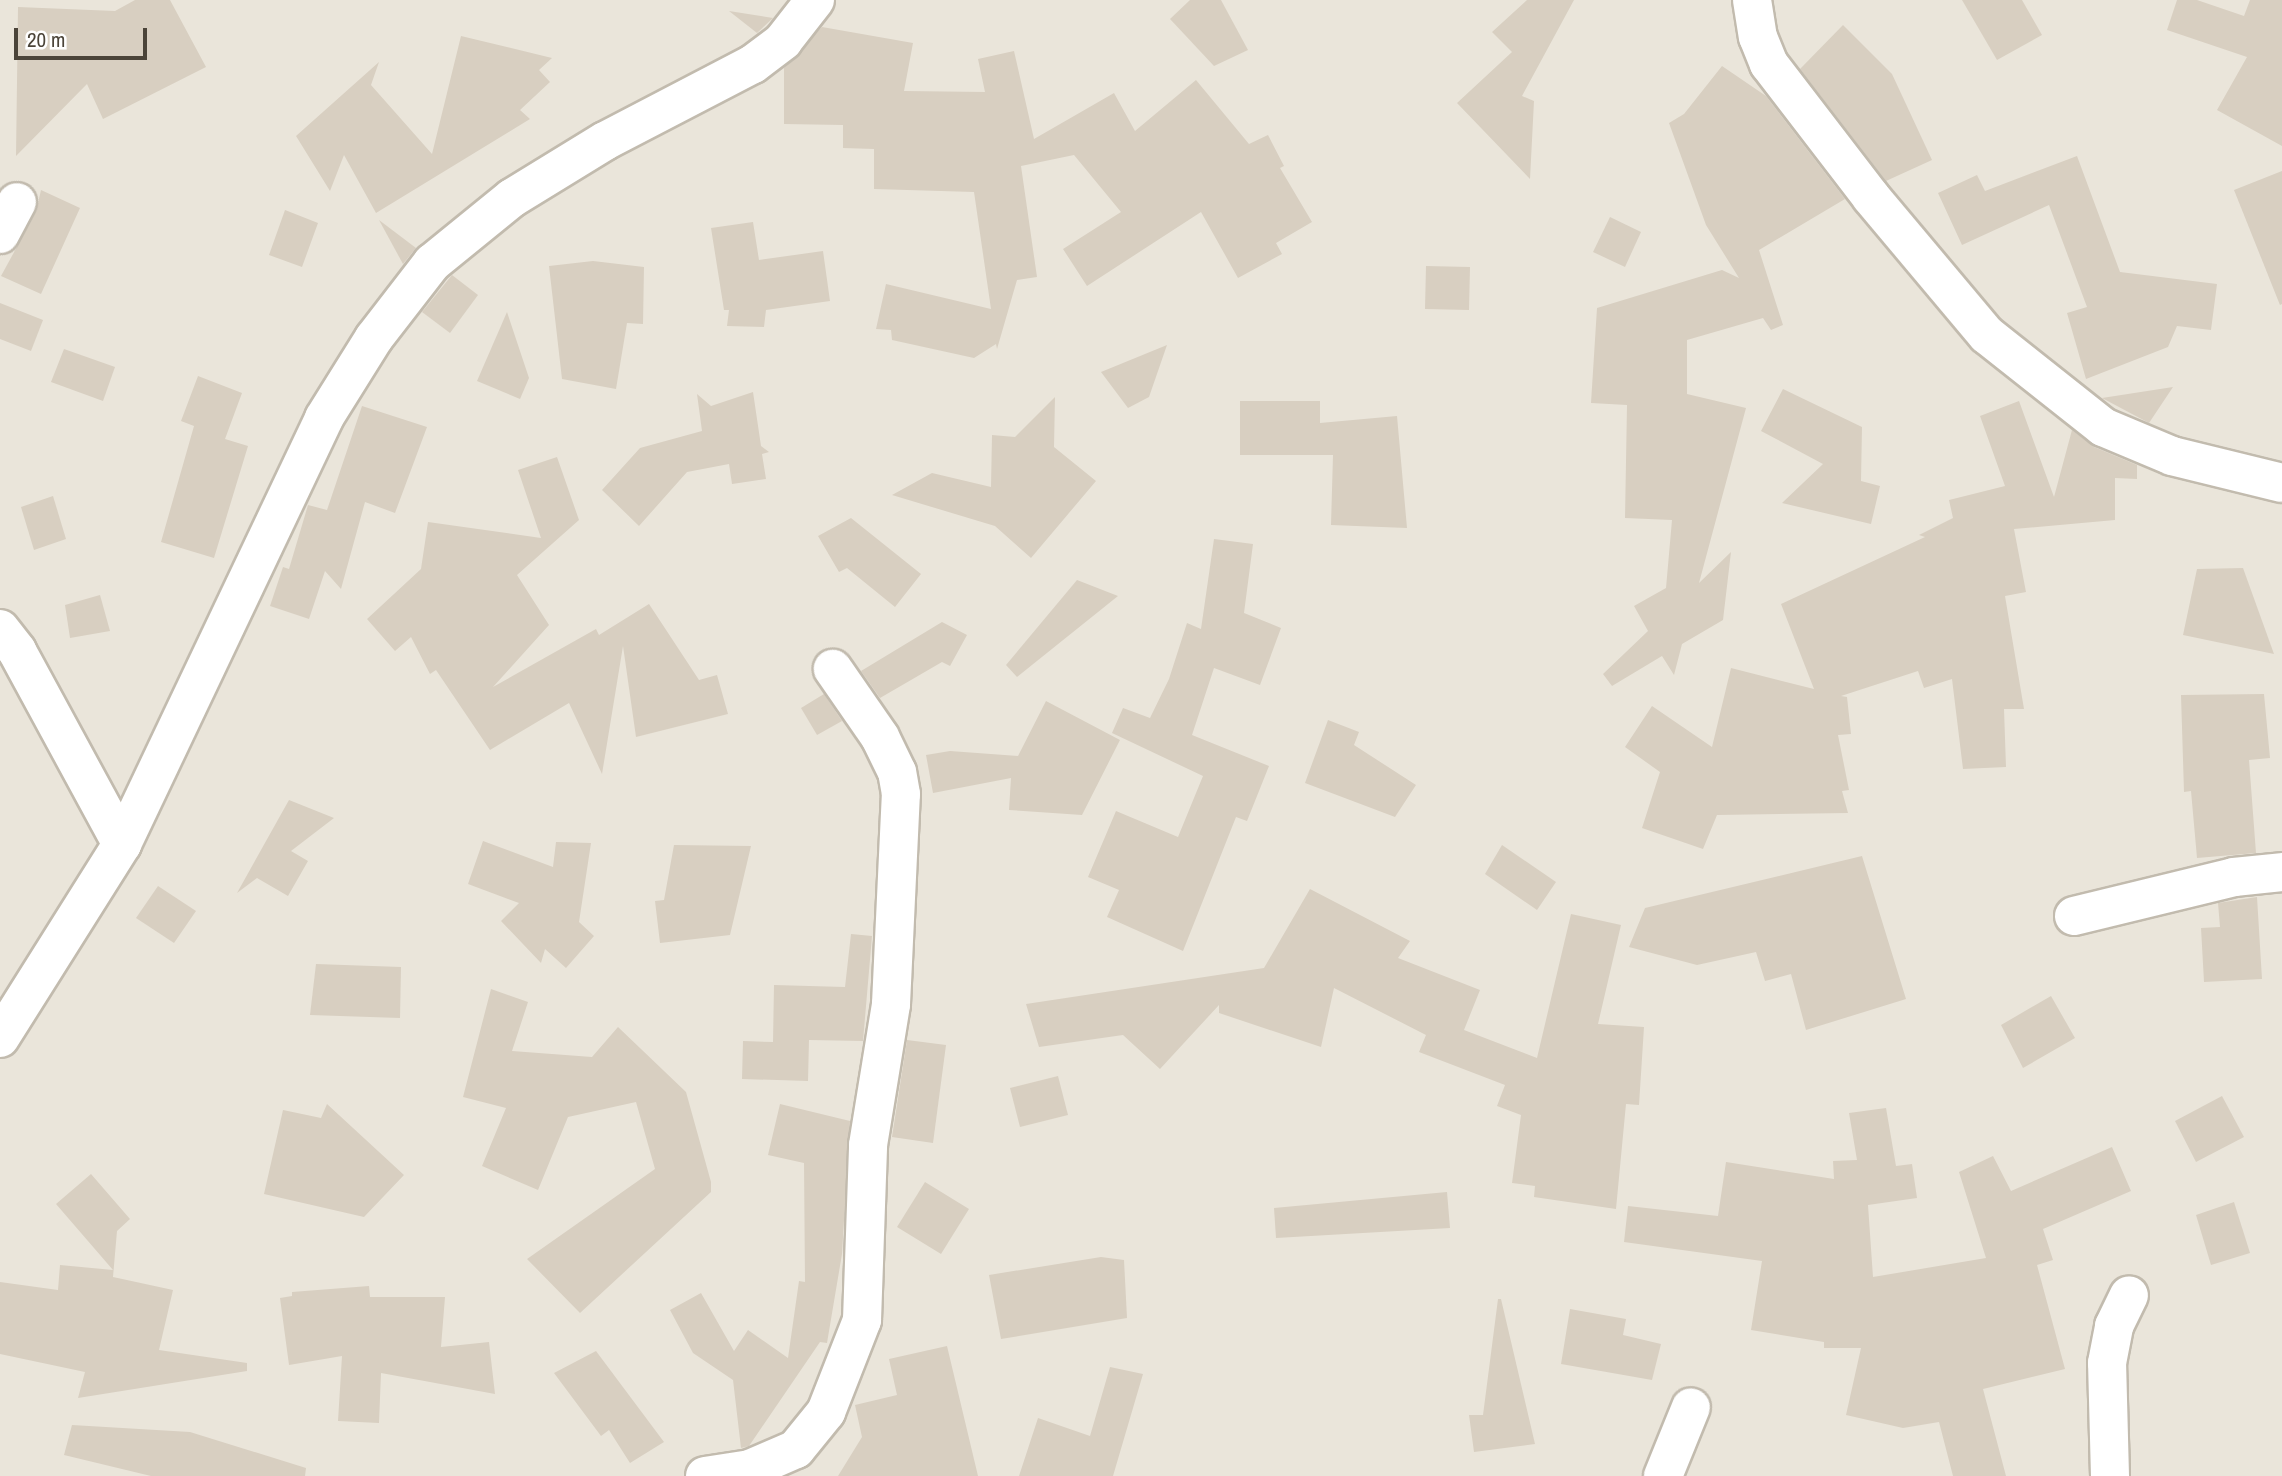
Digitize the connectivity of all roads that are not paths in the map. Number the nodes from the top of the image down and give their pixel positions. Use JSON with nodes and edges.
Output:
{"nodes":[{"id":1,"x":816,"y":0,"type":"edge"},
{"id":2,"x":1752,"y":0,"type":"edge"},
{"id":3,"x":2282,"y":483,"type":"edge"},
{"id":4,"x":0,"y":629,"type":"edge"},
{"id":5,"x":834,"y":669,"type":"dead end"},
{"id":6,"x":122,"y":844,"type":"junction"},
{"id":7,"x":2282,"y":872,"type":"edge"},
{"id":8,"x":2074,"y":916,"type":"dead end"},
{"id":9,"x":0,"y":1038,"type":"edge"},
{"id":10,"x":2129,"y":1295,"type":"dead end"},
{"id":11,"x":1691,"y":1407,"type":"dead end"},
{"id":12,"x":705,"y":1476,"type":"edge"},
{"id":13,"x":1663,"y":1476,"type":"edge"},
{"id":14,"x":2110,"y":1476,"type":"edge"}],
"edges":[{"from":1,"to":6,"type":"street"},
{"from":2,"to":3,"type":"street"},
{"from":4,"to":6,"type":"street"},
{"from":5,"to":12,"type":"street"},
{"from":6,"to":9,"type":"street"},
{"from":7,"to":8,"type":"street"},
{"from":10,"to":14,"type":"street"},
{"from":11,"to":13,"type":"street"}]}
